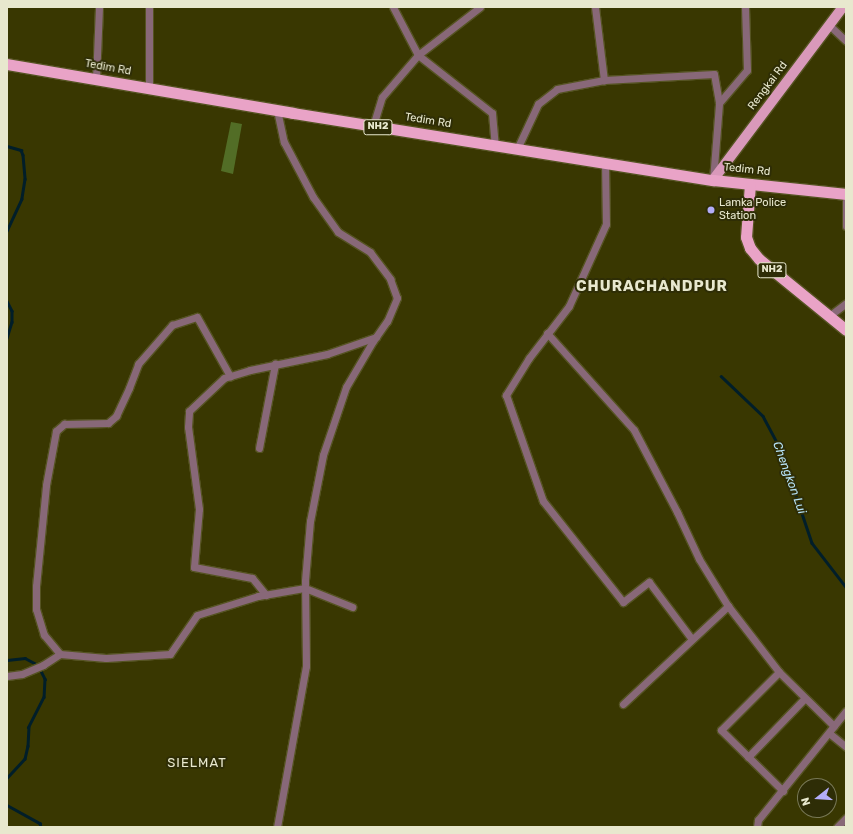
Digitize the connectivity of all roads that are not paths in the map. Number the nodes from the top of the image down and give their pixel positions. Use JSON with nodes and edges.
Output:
{"nodes":[{"id":1,"x":98,"y":7,"type":"edge"},
{"id":2,"x":149,"y":7,"type":"edge"},
{"id":3,"x":393,"y":7,"type":"edge"},
{"id":4,"x":480,"y":7,"type":"edge"},
{"id":5,"x":595,"y":7,"type":"edge"},
{"id":6,"x":745,"y":7,"type":"edge"},
{"id":7,"x":843,"y":7,"type":"edge"},
{"id":8,"x":829,"y":25,"type":"junction"},
{"id":9,"x":846,"y":41,"type":"edge"},
{"id":10,"x":418,"y":55,"type":"junction"},
{"id":11,"x":7,"y":64,"type":"edge"},
{"id":12,"x":96,"y":79,"type":"junction"},
{"id":13,"x":604,"y":80,"type":"junction"},
{"id":14,"x":149,"y":88,"type":"junction"},
{"id":15,"x":719,"y":103,"type":"junction"},
{"id":16,"x":276,"y":110,"type":"junction"},
{"id":17,"x":373,"y":126,"type":"junction"},
{"id":18,"x":495,"y":145,"type":"junction"},
{"id":19,"x":517,"y":149,"type":"junction"},
{"id":20,"x":605,"y":162,"type":"junction"},
{"id":21,"x":713,"y":180,"type":"junction"},
{"id":22,"x":750,"y":184,"type":"junction"},
{"id":23,"x":846,"y":194,"type":"edge"},
{"id":24,"x":846,"y":201,"type":"edge"},
{"id":25,"x":846,"y":226,"type":"edge"},
{"id":26,"x":846,"y":303,"type":"edge"},
{"id":27,"x":829,"y":316,"type":"junction"},
{"id":28,"x":846,"y":330,"type":"edge"},
{"id":29,"x":548,"y":333,"type":"junction"},
{"id":30,"x":376,"y":336,"type":"junction"},
{"id":31,"x":275,"y":364,"type":"junction"},
{"id":32,"x":230,"y":376,"type":"junction"},
{"id":33,"x":259,"y":448,"type":"dead end"},
{"id":34,"x":305,"y":588,"type":"junction"},
{"id":35,"x":266,"y":595,"type":"junction"},
{"id":36,"x":728,"y":606,"type":"junction"},
{"id":37,"x":352,"y":607,"type":"dead end"},
{"id":38,"x":691,"y":638,"type":"junction"},
{"id":39,"x":60,"y":654,"type":"junction"},
{"id":40,"x":778,"y":672,"type":"junction"},
{"id":41,"x":7,"y":676,"type":"edge"},
{"id":42,"x":804,"y":699,"type":"junction"},
{"id":43,"x":623,"y":704,"type":"dead end"},
{"id":44,"x":846,"y":711,"type":"edge"},
{"id":45,"x":834,"y":726,"type":"junction"},
{"id":46,"x":829,"y":733,"type":"junction"},
{"id":47,"x":846,"y":747,"type":"edge"},
{"id":48,"x":748,"y":757,"type":"junction"},
{"id":49,"x":782,"y":791,"type":"junction"},
{"id":50,"x":846,"y":818,"type":"edge"},
{"id":51,"x":277,"y":827,"type":"edge"},
{"id":52,"x":757,"y":827,"type":"edge"},
{"id":53,"x":837,"y":827,"type":"edge"}],
"edges":[{"from":1,"to":12,"type":"street"},
{"from":2,"to":14,"type":"street"},
{"from":3,"to":10,"type":"street"},
{"from":4,"to":10,"type":"street"},
{"from":5,"to":13,"type":"street"},
{"from":6,"to":15,"type":"street"},
{"from":7,"to":8,"type":"main road","name":"Rengkai Rd"},
{"from":8,"to":9,"type":"street"},
{"from":8,"to":21,"type":"main road","name":"Rengkai Rd"},
{"from":10,"to":17,"type":"street"},
{"from":10,"to":18,"type":"street"},
{"from":11,"to":12,"type":"highway","name":"Tedim Rd","number":"NH2"},
{"from":12,"to":14,"type":"highway","name":"Tedim Rd","number":"NH2"},
{"from":13,"to":15,"type":"street"},
{"from":13,"to":19,"type":"street"},
{"from":14,"to":16,"type":"highway","name":"Tedim Rd","number":"NH2"},
{"from":15,"to":21,"type":"street"},
{"from":16,"to":17,"type":"highway","name":"Tedim Rd","number":"NH2"},
{"from":16,"to":30,"type":"street"},
{"from":17,"to":18,"type":"highway","name":"Tedim Rd","number":"NH2"},
{"from":18,"to":19,"type":"highway","name":"Tedim Rd","number":"NH2"},
{"from":19,"to":20,"type":"highway","name":"Tedim Rd","number":"NH2"},
{"from":20,"to":21,"type":"highway","name":"Tedim Rd","number":"NH2"},
{"from":20,"to":29,"type":"street"},
{"from":21,"to":22,"type":"highway","name":"Tedim Rd","number":"NH2"},
{"from":22,"to":23,"type":"highway","name":"Tedim Rd"},
{"from":22,"to":27,"type":"highway","number":"NH2"},
{"from":24,"to":25,"type":"street"},
{"from":26,"to":27,"type":"street"},
{"from":27,"to":28,"type":"highway","number":"NH2"},
{"from":29,"to":36,"type":"street"},
{"from":29,"to":38,"type":"street"},
{"from":30,"to":31,"type":"street"},
{"from":30,"to":34,"type":"street"},
{"from":31,"to":32,"type":"street"},
{"from":31,"to":33,"type":"street"},
{"from":32,"to":35,"type":"street"},
{"from":32,"to":39,"type":"street"},
{"from":34,"to":35,"type":"street"},
{"from":34,"to":37,"type":"street"},
{"from":34,"to":51,"type":"street"},
{"from":35,"to":39,"type":"street"},
{"from":36,"to":38,"type":"street"},
{"from":36,"to":40,"type":"street"},
{"from":38,"to":43,"type":"street"},
{"from":39,"to":41,"type":"street"},
{"from":40,"to":42,"type":"street"},
{"from":40,"to":48,"type":"street"},
{"from":42,"to":45,"type":"street"},
{"from":42,"to":48,"type":"street"},
{"from":44,"to":45,"type":"street"},
{"from":45,"to":46,"type":"street"},
{"from":46,"to":47,"type":"street"},
{"from":46,"to":49,"type":"street"},
{"from":48,"to":49,"type":"street"},
{"from":49,"to":52,"type":"street"},
{"from":50,"to":53,"type":"street"}]}
